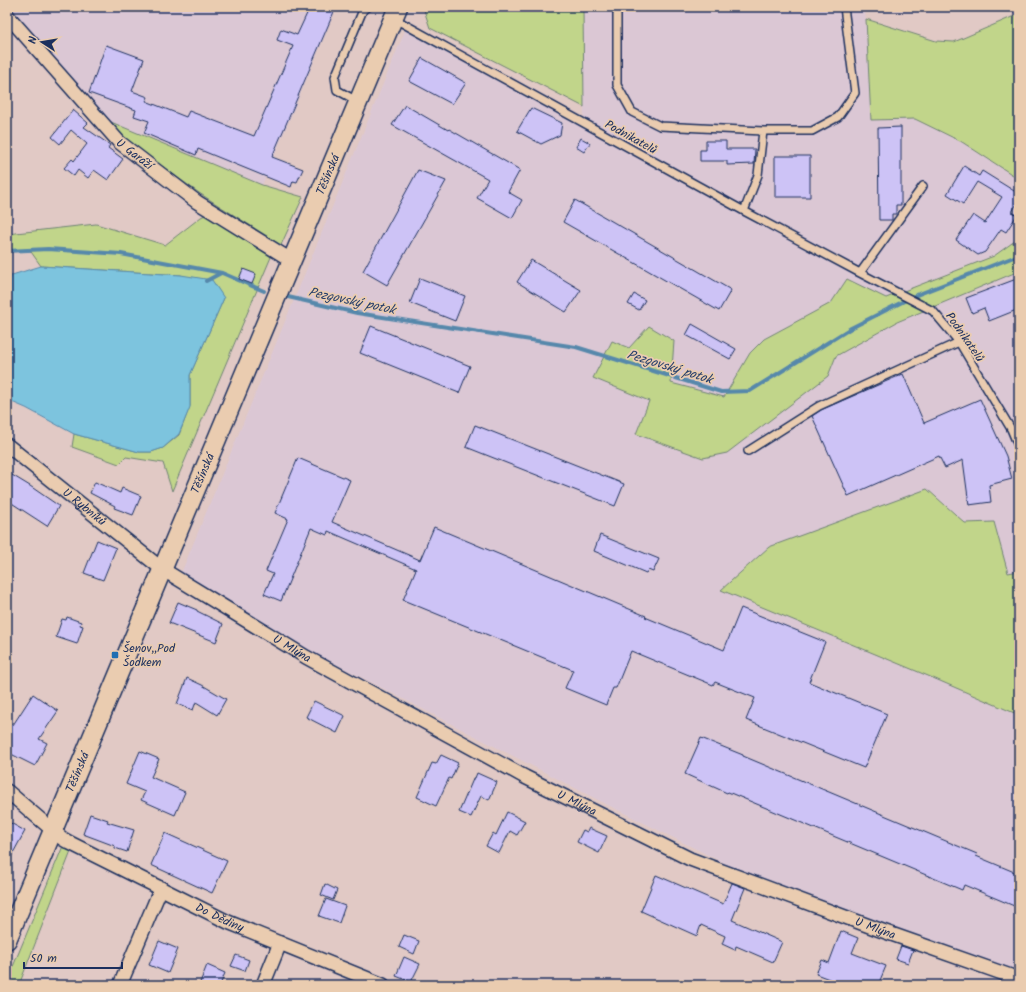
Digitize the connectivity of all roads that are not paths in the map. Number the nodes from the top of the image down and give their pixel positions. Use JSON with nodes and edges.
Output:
{"nodes":[{"id":1,"x":368,"y":7,"type":"edge"},
{"id":2,"x":617,"y":7,"type":"edge"},
{"id":3,"x":844,"y":7,"type":"edge"},
{"id":4,"x":395,"y":13,"type":"edge"},
{"id":5,"x":7,"y":15,"type":"edge"},
{"id":6,"x":358,"y":101,"type":"junction"},
{"id":7,"x":763,"y":131,"type":"junction"},
{"id":8,"x":923,"y":186,"type":"dead end"},
{"id":9,"x":744,"y":212,"type":"junction"},
{"id":10,"x":291,"y":260,"type":"junction"},
{"id":11,"x":860,"y":273,"type":"junction"},
{"id":12,"x":959,"y":342,"type":"junction"},
{"id":13,"x":7,"y":445,"type":"edge"},
{"id":14,"x":1019,"y":448,"type":"edge"},
{"id":15,"x":748,"y":450,"type":"dead end"},
{"id":16,"x":162,"y":569,"type":"junction"},
{"id":17,"x":7,"y":791,"type":"edge"},
{"id":18,"x":53,"y":830,"type":"junction"},
{"id":19,"x":161,"y":888,"type":"junction"},
{"id":20,"x":7,"y":940,"type":"edge"},
{"id":21,"x":280,"y":943,"type":"junction"},
{"id":22,"x":1019,"y":979,"type":"edge"},
{"id":23,"x":120,"y":985,"type":"edge"},
{"id":24,"x":263,"y":985,"type":"edge"},
{"id":25,"x":383,"y":985,"type":"edge"}],
"edges":[{"from":1,"to":6,"type":"lane"},
{"from":2,"to":7,"type":"lane"},
{"from":3,"to":7,"type":"lane"},
{"from":4,"to":6,"type":"main road","name":"Těšínská"},
{"from":4,"to":9,"type":"lane","name":"Podnikatelů"},
{"from":5,"to":10,"type":"street","name":"U Garáží"},
{"from":6,"to":10,"type":"main road","name":"Těšínská"},
{"from":7,"to":9,"type":"lane"},
{"from":8,"to":11,"type":"lane"},
{"from":9,"to":11,"type":"lane","name":"Podnikatelů"},
{"from":10,"to":16,"type":"main road","name":"Těšínská"},
{"from":11,"to":12,"type":"lane","name":"Podnikatelů"},
{"from":12,"to":14,"type":"lane","name":"Podnikatelů"},
{"from":12,"to":15,"type":"lane"},
{"from":13,"to":16,"type":"street","name":"U Rybníků"},
{"from":16,"to":18,"type":"main road","name":"Těšínská"},
{"from":16,"to":22,"type":"street","name":"U Mlýna"},
{"from":17,"to":18,"type":"street","name":"Do Dědiny"},
{"from":18,"to":19,"type":"street","name":"Do Dědiny"},
{"from":18,"to":20,"type":"main road","name":"Těšínská"},
{"from":19,"to":21,"type":"street","name":"Do Dědiny"},
{"from":19,"to":23,"type":"street"},
{"from":21,"to":24,"type":"street"},
{"from":21,"to":25,"type":"street","name":"Do Dědiny"}]}
